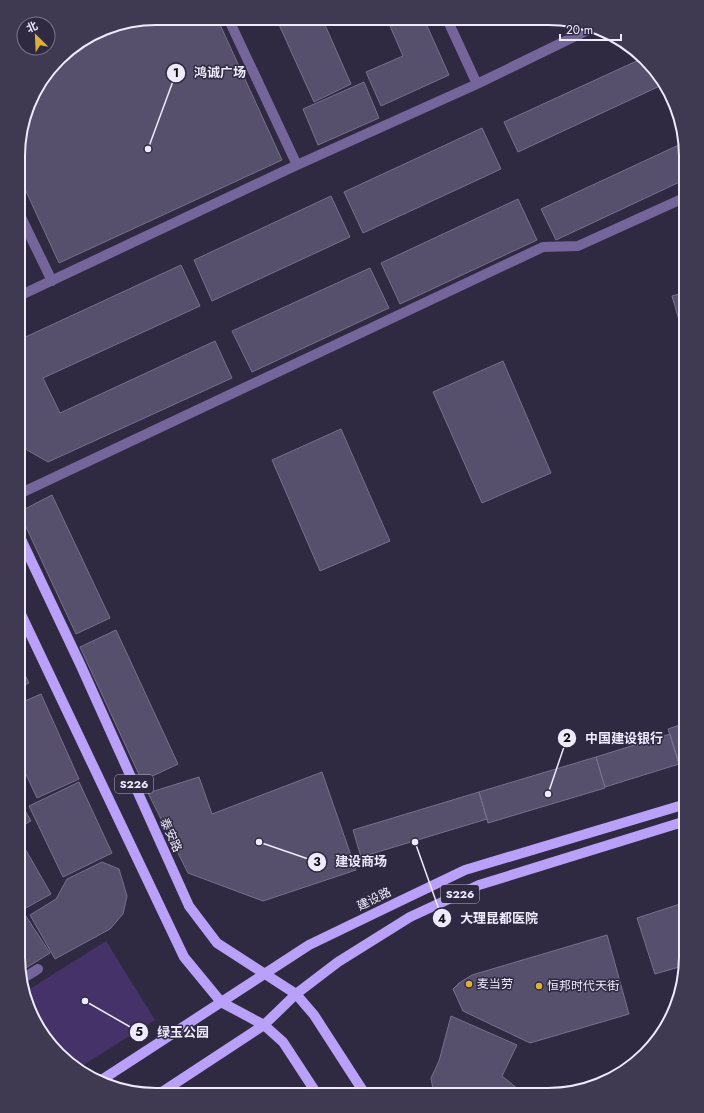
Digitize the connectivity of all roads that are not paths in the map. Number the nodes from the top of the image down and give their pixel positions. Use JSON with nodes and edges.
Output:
{"nodes":[{"id":1,"x":231,"y":25,"type":"edge"},
{"id":2,"x":450,"y":25,"type":"edge"},
{"id":3,"x":587,"y":31,"type":"edge"},
{"id":4,"x":477,"y":84,"type":"junction"},
{"id":5,"x":297,"y":165,"type":"junction"},
{"id":6,"x":679,"y":200,"type":"edge"},
{"id":7,"x":25,"y":225,"type":"edge"},
{"id":8,"x":52,"y":281,"type":"junction"},
{"id":9,"x":25,"y":293,"type":"edge"},
{"id":10,"x":25,"y":491,"type":"edge"},
{"id":11,"x":25,"y":549,"type":"edge"},
{"id":12,"x":25,"y":623,"type":"edge"},
{"id":13,"x":679,"y":806,"type":"edge"},
{"id":14,"x":679,"y":823,"type":"edge"},
{"id":15,"x":38,"y":969,"type":"dead end"},
{"id":16,"x":265,"y":973,"type":"junction"},
{"id":17,"x":27,"y":976,"type":"edge"},
{"id":18,"x":296,"y":994,"type":"junction"},
{"id":19,"x":221,"y":1002,"type":"junction"},
{"id":20,"x":264,"y":1025,"type":"junction"},
{"id":21,"x":106,"y":1078,"type":"edge"},
{"id":22,"x":168,"y":1088,"type":"edge"},
{"id":23,"x":313,"y":1088,"type":"edge"},
{"id":24,"x":361,"y":1088,"type":"edge"}],
"edges":[{"from":1,"to":5,"type":"street"},
{"from":2,"to":4,"type":"street"},
{"from":3,"to":4,"type":"street"},
{"from":4,"to":5,"type":"street"},
{"from":5,"to":8,"type":"street"},
{"from":6,"to":10,"type":"street"},
{"from":7,"to":8,"type":"street"},
{"from":8,"to":9,"type":"street"},
{"from":11,"to":16,"type":"main road","name":"泰安路","number":"S226"},
{"from":12,"to":19,"type":"main road","number":"S226"},
{"from":13,"to":16,"type":"main road","name":"建设路","number":"S226"},
{"from":14,"to":18,"type":"main road","number":"S226"},
{"from":15,"to":17,"type":"street"},
{"from":16,"to":18,"type":"main road","name":"泰安路","number":"S226"},
{"from":16,"to":19,"type":"main road","name":"建设路","number":"S226"},
{"from":18,"to":20,"type":"main road","number":"S226"},
{"from":18,"to":24,"type":"main road","name":"泰安路"},
{"from":19,"to":20,"type":"main road","number":"S226"},
{"from":19,"to":21,"type":"main road","name":"建设路"},
{"from":20,"to":22,"type":"main road"},
{"from":20,"to":23,"type":"main road"}]}
